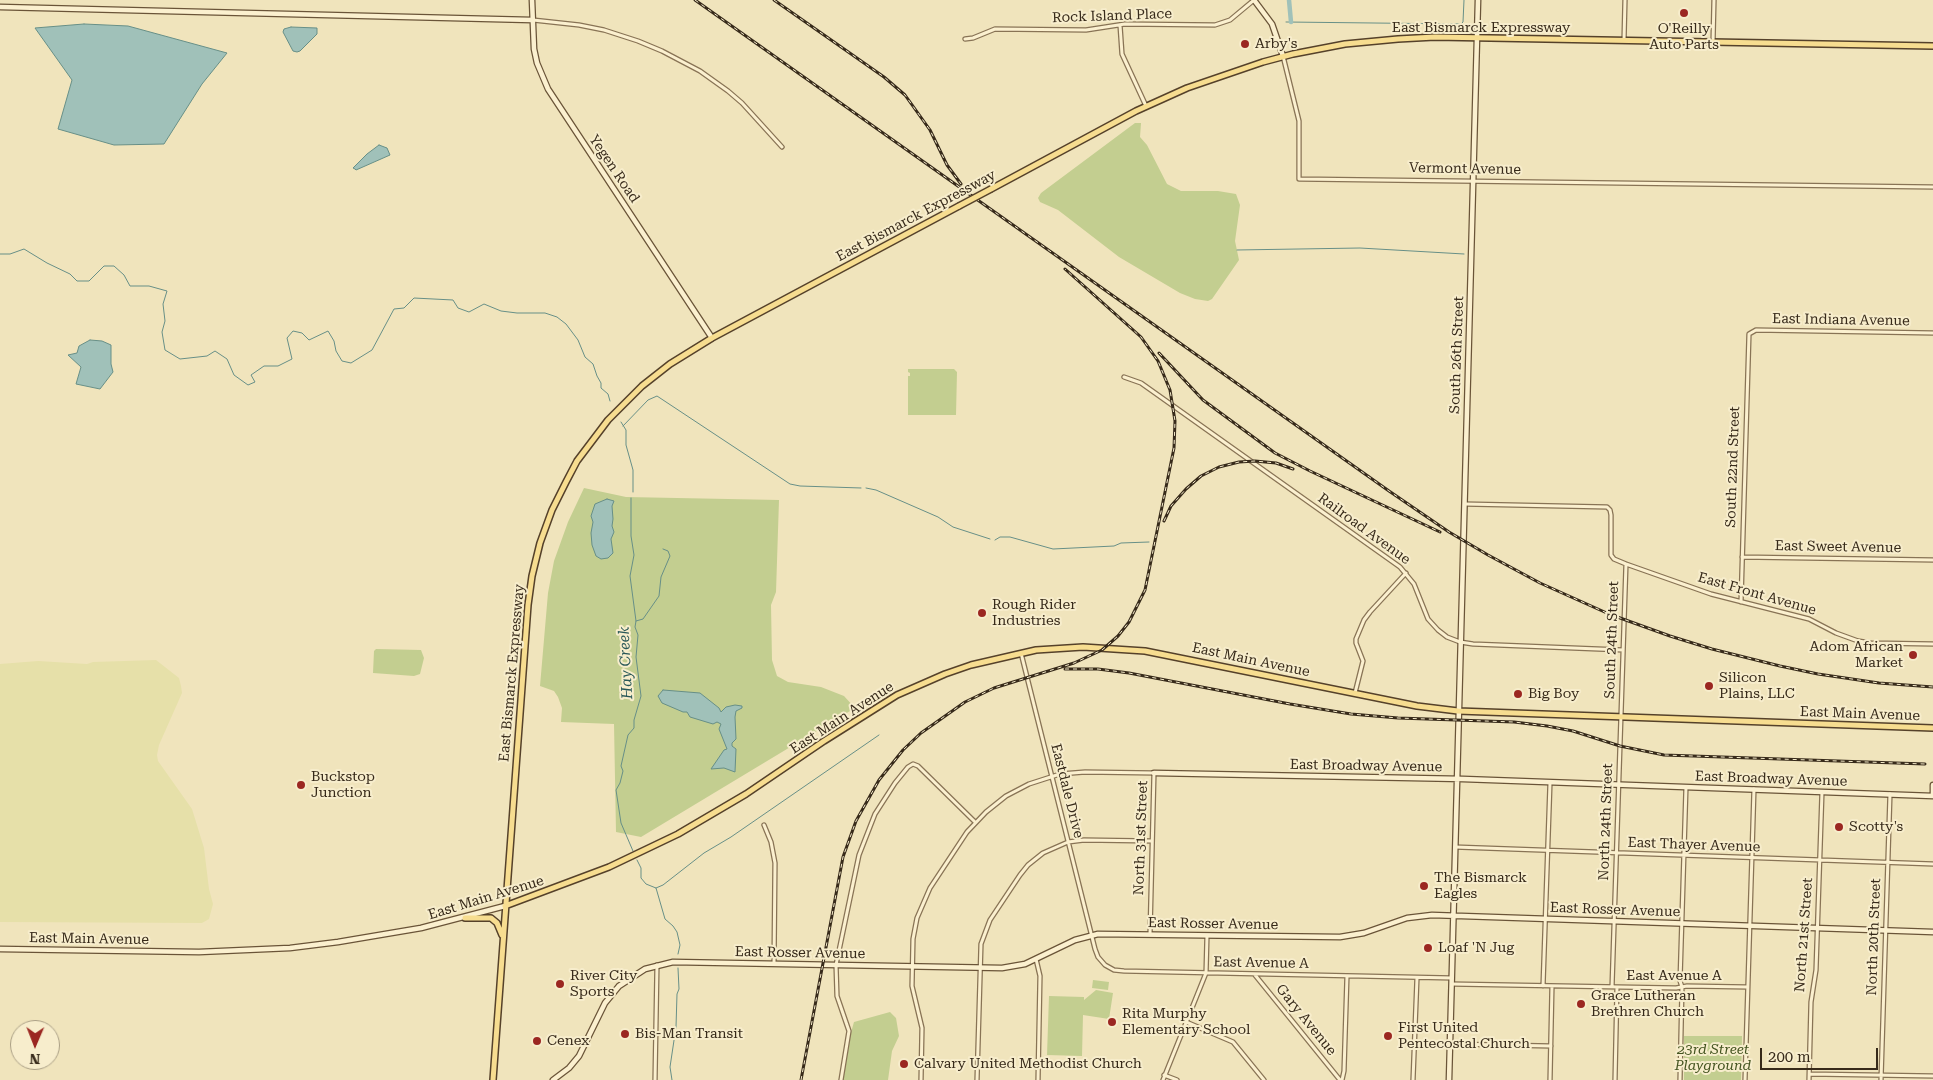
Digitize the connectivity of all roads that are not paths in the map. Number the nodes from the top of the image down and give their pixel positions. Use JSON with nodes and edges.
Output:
{"nodes":[{"id":1,"x":532,"y":0,"type":"edge"},
{"id":2,"x":1254,"y":0,"type":"edge"},
{"id":3,"x":1478,"y":0,"type":"edge"},
{"id":4,"x":1625,"y":0,"type":"edge"},
{"id":5,"x":1714,"y":0,"type":"edge"},
{"id":6,"x":0,"y":7,"type":"edge"},
{"id":7,"x":532,"y":20,"type":"junction"},
{"id":8,"x":1120,"y":25,"type":"junction"},
{"id":9,"x":1477,"y":37,"type":"junction"},
{"id":10,"x":965,"y":39,"type":"dead end"},
{"id":11,"x":1624,"y":40,"type":"junction"},
{"id":12,"x":1713,"y":42,"type":"junction"},
{"id":13,"x":1933,"y":46,"type":"edge"},
{"id":14,"x":1283,"y":56,"type":"junction"},
{"id":15,"x":1146,"y":106,"type":"junction"},
{"id":16,"x":782,"y":147,"type":"dead end"},
{"id":17,"x":1474,"y":180,"type":"junction"},
{"id":18,"x":1933,"y":188,"type":"edge"},
{"id":19,"x":1933,"y":333,"type":"edge"},
{"id":20,"x":1749,"y":334,"type":"joint"},
{"id":21,"x":712,"y":338,"type":"junction"},
{"id":22,"x":1124,"y":377,"type":"dead end"},
{"id":23,"x":1465,"y":504,"type":"junction"},
{"id":24,"x":1742,"y":557,"type":"junction"},
{"id":25,"x":1933,"y":560,"type":"edge"},
{"id":26,"x":1626,"y":564,"type":"junction"},
{"id":27,"x":1406,"y":573,"type":"junction"},
{"id":28,"x":1740,"y":602,"type":"junction"},
{"id":29,"x":1460,"y":642,"type":"junction"},
{"id":30,"x":1933,"y":644,"type":"edge"},
{"id":31,"x":1623,"y":650,"type":"junction"},
{"id":32,"x":1021,"y":652,"type":"junction"},
{"id":33,"x":1355,"y":693,"type":"junction"},
{"id":34,"x":1458,"y":711,"type":"junction"},
{"id":35,"x":1621,"y":717,"type":"junction"},
{"id":36,"x":1933,"y":728,"type":"edge"},
{"id":37,"x":1154,"y":773,"type":"junction"},
{"id":38,"x":1052,"y":776,"type":"junction"},
{"id":39,"x":1456,"y":779,"type":"junction"},
{"id":40,"x":1550,"y":782,"type":"junction"},
{"id":41,"x":1618,"y":785,"type":"junction"},
{"id":42,"x":1933,"y":785,"type":"edge"},
{"id":43,"x":1686,"y":787,"type":"junction"},
{"id":44,"x":1754,"y":790,"type":"junction"},
{"id":45,"x":1822,"y":792,"type":"junction"},
{"id":46,"x":1890,"y":794,"type":"junction"},
{"id":47,"x":1933,"y":796,"type":"edge"},
{"id":48,"x":975,"y":822,"type":"junction"},
{"id":49,"x":764,"y":826,"type":"dead end"},
{"id":50,"x":1152,"y":841,"type":"junction"},
{"id":51,"x":1068,"y":842,"type":"junction"},
{"id":52,"x":1455,"y":847,"type":"junction"},
{"id":53,"x":1548,"y":851,"type":"junction"},
{"id":54,"x":1616,"y":853,"type":"junction"},
{"id":55,"x":1684,"y":855,"type":"junction"},
{"id":56,"x":1752,"y":858,"type":"junction"},
{"id":57,"x":1820,"y":860,"type":"junction"},
{"id":58,"x":1888,"y":863,"type":"junction"},
{"id":59,"x":1933,"y":864,"type":"edge"},
{"id":60,"x":505,"y":906,"type":"junction"},
{"id":61,"x":1453,"y":915,"type":"junction"},
{"id":62,"x":465,"y":918,"type":"junction"},
{"id":63,"x":1546,"y":918,"type":"junction"},
{"id":64,"x":1614,"y":921,"type":"junction"},
{"id":65,"x":1682,"y":923,"type":"junction"},
{"id":66,"x":1750,"y":926,"type":"junction"},
{"id":67,"x":1818,"y":928,"type":"junction"},
{"id":68,"x":1886,"y":931,"type":"junction"},
{"id":69,"x":1933,"y":932,"type":"edge"},
{"id":70,"x":1150,"y":934,"type":"junction"},
{"id":71,"x":1092,"y":935,"type":"junction"},
{"id":72,"x":1207,"y":935,"type":"junction"},
{"id":73,"x":503,"y":936,"type":"junction"},
{"id":74,"x":0,"y":948,"type":"edge"},
{"id":75,"x":1036,"y":959,"type":"junction"},
{"id":76,"x":774,"y":964,"type":"junction"},
{"id":77,"x":657,"y":965,"type":"junction"},
{"id":78,"x":836,"y":965,"type":"junction"},
{"id":79,"x":912,"y":967,"type":"junction"},
{"id":80,"x":980,"y":968,"type":"junction"},
{"id":81,"x":1206,"y":973,"type":"junction"},
{"id":82,"x":1255,"y":974,"type":"junction"},
{"id":83,"x":1346,"y":976,"type":"junction"},
{"id":84,"x":1417,"y":978,"type":"junction"},
{"id":85,"x":1452,"y":978,"type":"junction"},
{"id":86,"x":1452,"y":984,"type":"junction"},
{"id":87,"x":1543,"y":986,"type":"junction"},
{"id":88,"x":1552,"y":986,"type":"junction"},
{"id":89,"x":1612,"y":987,"type":"junction"},
{"id":90,"x":1617,"y":987,"type":"junction"},
{"id":91,"x":1682,"y":987,"type":"junction"},
{"id":92,"x":1747,"y":987,"type":"junction"},
{"id":93,"x":1186,"y":1022,"type":"junction"},
{"id":94,"x":1450,"y":1044,"type":"junction"},
{"id":95,"x":1551,"y":1046,"type":"junction"},
{"id":96,"x":1810,"y":1074,"type":"junction"},
{"id":97,"x":1164,"y":1075,"type":"junction"},
{"id":98,"x":1881,"y":1075,"type":"junction"},
{"id":99,"x":1933,"y":1076,"type":"edge"},
{"id":100,"x":494,"y":1080,"type":"edge"},
{"id":101,"x":554,"y":1080,"type":"edge"},
{"id":102,"x":655,"y":1080,"type":"edge"},
{"id":103,"x":841,"y":1080,"type":"edge"},
{"id":104,"x":921,"y":1080,"type":"edge"},
{"id":105,"x":977,"y":1080,"type":"edge"},
{"id":106,"x":1038,"y":1080,"type":"edge"},
{"id":107,"x":1163,"y":1080,"type":"edge"},
{"id":108,"x":1176,"y":1080,"type":"edge"},
{"id":109,"x":1264,"y":1080,"type":"edge"},
{"id":110,"x":1341,"y":1080,"type":"edge"},
{"id":111,"x":1413,"y":1080,"type":"edge"},
{"id":112,"x":1449,"y":1080,"type":"edge"},
{"id":113,"x":1550,"y":1080,"type":"edge"},
{"id":114,"x":1614,"y":1080,"type":"edge"},
{"id":115,"x":1680,"y":1080,"type":"edge"},
{"id":116,"x":1745,"y":1080,"type":"edge"},
{"id":117,"x":1809,"y":1080,"type":"edge"},
{"id":118,"x":1881,"y":1080,"type":"edge"}],
"edges":[{"from":1,"to":7,"type":"street","name":"Yegen Road"},
{"from":2,"to":8,"type":"street","name":"Rock Island Place"},
{"from":2,"to":14,"type":"street"},
{"from":3,"to":9,"type":"street","name":"South 26th Street"},
{"from":4,"to":11,"type":"street"},
{"from":5,"to":12,"type":"street"},
{"from":6,"to":7,"type":"street"},
{"from":7,"to":16,"type":"street"},
{"from":7,"to":21,"type":"street","name":"Yegen Road"},
{"from":8,"to":10,"type":"street","name":"Rock Island Place"},
{"from":8,"to":15,"type":"street"},
{"from":9,"to":11,"type":"main road","name":"East Bismarck Expressway"},
{"from":9,"to":14,"type":"main road","name":"East Bismarck Expressway"},
{"from":9,"to":17,"type":"street","name":"South 26th Street"},
{"from":11,"to":12,"type":"main road","name":"East Bismarck Expressway"},
{"from":12,"to":13,"type":"main road","name":"East Bismarck Expressway"},
{"from":14,"to":15,"type":"main road","name":"East Bismarck Expressway"},
{"from":14,"to":17,"type":"street","name":"Vermont Avenue"},
{"from":15,"to":21,"type":"main road","name":"East Bismarck Expressway","bridge":true},
{"from":17,"to":18,"type":"street","name":"Vermont Avenue"},
{"from":17,"to":23,"type":"street","name":"South 26th Street"},
{"from":19,"to":20,"type":"street","name":"East Indiana Avenue"},
{"from":20,"to":24,"type":"street","name":"South 22nd Street"},
{"from":21,"to":60,"type":"main road","name":"East Bismarck Expressway"},
{"from":22,"to":27,"type":"street","name":"Railroad Avenue"},
{"from":23,"to":26,"type":"street","name":"East Front Avenue"},
{"from":23,"to":29,"type":"street","name":"South 26th Street"},
{"from":24,"to":25,"type":"street","name":"East Sweet Avenue"},
{"from":24,"to":28,"type":"street","name":"South 22nd Street"},
{"from":26,"to":28,"type":"street","name":"East Front Avenue"},
{"from":26,"to":31,"type":"street","name":"South 24th Street"},
{"from":27,"to":29,"type":"street","name":"Railroad Avenue"},
{"from":27,"to":33,"type":"street"},
{"from":28,"to":30,"type":"street","name":"East Front Avenue"},
{"from":29,"to":31,"type":"street","name":"Railroad Avenue"},
{"from":29,"to":34,"type":"street","name":"South 26th Street"},
{"from":31,"to":35,"type":"street","name":"South 24th Street"},
{"from":32,"to":33,"type":"main road","name":"East Main Avenue"},
{"from":32,"to":38,"type":"street","name":"Eastdale Drive"},
{"from":32,"to":60,"type":"main road","name":"East Main Avenue"},
{"from":33,"to":34,"type":"main road","name":"East Main Avenue"},
{"from":34,"to":35,"type":"main road","name":"East Main Avenue"},
{"from":34,"to":39,"type":"street","name":"South 26th Street"},
{"from":35,"to":36,"type":"main road","name":"East Main Avenue"},
{"from":35,"to":41,"type":"street","name":"North 24th Street"},
{"from":37,"to":38,"type":"street","name":"East Broadway Avenue"},
{"from":37,"to":39,"type":"street","name":"East Broadway Avenue"},
{"from":37,"to":50,"type":"street","name":"North 31st Street"},
{"from":38,"to":48,"type":"street","name":"East Broadway Avenue"},
{"from":38,"to":51,"type":"street","name":"Eastdale Drive"},
{"from":39,"to":40,"type":"street","name":"East Broadway Avenue"},
{"from":39,"to":52,"type":"street","name":"South 26th Street"},
{"from":40,"to":41,"type":"street","name":"East Broadway Avenue"},
{"from":40,"to":53,"type":"street"},
{"from":41,"to":43,"type":"street","name":"East Broadway Avenue"},
{"from":41,"to":54,"type":"street","name":"North 24th Street"},
{"from":42,"to":47,"type":"street"},
{"from":43,"to":44,"type":"street","name":"East Broadway Avenue"},
{"from":43,"to":55,"type":"street"},
{"from":44,"to":45,"type":"street","name":"East Broadway Avenue"},
{"from":44,"to":56,"type":"street"},
{"from":45,"to":46,"type":"street","name":"East Broadway Avenue"},
{"from":45,"to":57,"type":"street","name":"North 21st Street"},
{"from":46,"to":47,"type":"street","name":"East Broadway Avenue"},
{"from":46,"to":58,"type":"street","name":"North 20th Street"},
{"from":48,"to":78,"type":"street"},
{"from":48,"to":79,"type":"street","name":"East Broadway Avenue"},
{"from":49,"to":76,"type":"street"},
{"from":50,"to":51,"type":"street"},
{"from":50,"to":70,"type":"street","name":"North 31st Street"},
{"from":51,"to":71,"type":"street","name":"Eastdale Drive"},
{"from":51,"to":80,"type":"street"},
{"from":52,"to":53,"type":"street","name":"East Thayer Avenue"},
{"from":52,"to":61,"type":"street","name":"South 26th Street"},
{"from":53,"to":54,"type":"street","name":"East Thayer Avenue"},
{"from":53,"to":63,"type":"street"},
{"from":54,"to":55,"type":"street","name":"East Thayer Avenue"},
{"from":54,"to":64,"type":"street","name":"North 24th Street"},
{"from":55,"to":56,"type":"street","name":"East Thayer Avenue"},
{"from":55,"to":65,"type":"street"},
{"from":56,"to":57,"type":"street","name":"East Thayer Avenue"},
{"from":56,"to":66,"type":"street"},
{"from":57,"to":58,"type":"street","name":"East Thayer Avenue"},
{"from":57,"to":67,"type":"street","name":"North 21st Street"},
{"from":58,"to":59,"type":"street","name":"East Thayer Avenue"},
{"from":58,"to":68,"type":"street","name":"North 20th Street"},
{"from":60,"to":62,"type":"street","name":"East Main Avenue"},
{"from":60,"to":73,"type":"main road","name":"East Bismarck Expressway"},
{"from":61,"to":63,"type":"street","name":"East Rosser Avenue"},
{"from":61,"to":72,"type":"street","name":"East Rosser Avenue"},
{"from":61,"to":85,"type":"street","name":"South 26th Street"},
{"from":62,"to":73,"type":"main road"},
{"from":62,"to":74,"type":"street","name":"East Main Avenue"},
{"from":63,"to":64,"type":"street","name":"East Rosser Avenue"},
{"from":63,"to":87,"type":"street"},
{"from":64,"to":65,"type":"street","name":"East Rosser Avenue"},
{"from":64,"to":89,"type":"street","name":"North 24th Street"},
{"from":65,"to":66,"type":"street","name":"East Rosser Avenue"},
{"from":65,"to":91,"type":"street"},
{"from":66,"to":67,"type":"street","name":"East Rosser Avenue"},
{"from":66,"to":92,"type":"street"},
{"from":67,"to":68,"type":"street","name":"East Rosser Avenue"},
{"from":67,"to":96,"type":"street","name":"North 21st Street"},
{"from":68,"to":69,"type":"street","name":"East Rosser Avenue"},
{"from":68,"to":98,"type":"street","name":"North 20th Street"},
{"from":70,"to":71,"type":"street","name":"East Rosser Avenue"},
{"from":70,"to":72,"type":"street","name":"East Rosser Avenue"},
{"from":71,"to":75,"type":"street","name":"East Rosser Avenue"},
{"from":71,"to":81,"type":"street","name":"East Avenue A"},
{"from":72,"to":81,"type":"street"},
{"from":73,"to":100,"type":"main road","name":"East Bismarck Expressway"},
{"from":75,"to":80,"type":"street","name":"East Rosser Avenue"},
{"from":75,"to":106,"type":"street"},
{"from":76,"to":77,"type":"street","name":"East Rosser Avenue"},
{"from":76,"to":78,"type":"street","name":"East Rosser Avenue"},
{"from":77,"to":101,"type":"street","name":"East Rosser Avenue"},
{"from":77,"to":102,"type":"street"},
{"from":78,"to":79,"type":"street","name":"East Rosser Avenue"},
{"from":78,"to":103,"type":"street"},
{"from":79,"to":80,"type":"street","name":"East Rosser Avenue"},
{"from":79,"to":104,"type":"street","name":"East Broadway Avenue"},
{"from":80,"to":105,"type":"street"},
{"from":81,"to":82,"type":"street","name":"East Avenue A"},
{"from":81,"to":93,"type":"street"},
{"from":82,"to":83,"type":"street","name":"East Avenue A"},
{"from":82,"to":110,"type":"street","name":"Gary Avenue"},
{"from":83,"to":84,"type":"street","name":"East Avenue A"},
{"from":83,"to":110,"type":"street"},
{"from":84,"to":85,"type":"street","name":"East Avenue A"},
{"from":84,"to":111,"type":"street"},
{"from":85,"to":86,"type":"street","name":"South 26th Street"},
{"from":86,"to":87,"type":"street","name":"East Avenue A"},
{"from":86,"to":94,"type":"street","name":"South 26th Street"},
{"from":87,"to":88,"type":"street","name":"East Avenue A"},
{"from":88,"to":89,"type":"street","name":"East Avenue A"},
{"from":88,"to":95,"type":"street"},
{"from":89,"to":90,"type":"street","name":"East Avenue A"},
{"from":90,"to":91,"type":"street","name":"East Avenue A"},
{"from":90,"to":114,"type":"street"},
{"from":91,"to":92,"type":"street","name":"East Avenue A"},
{"from":91,"to":115,"type":"street"},
{"from":92,"to":116,"type":"street"},
{"from":93,"to":97,"type":"street"},
{"from":93,"to":109,"type":"street"},
{"from":94,"to":95,"type":"street"},
{"from":94,"to":112,"type":"street","name":"South 26th Street"},
{"from":95,"to":113,"type":"street"},
{"from":96,"to":98,"type":"street"},
{"from":96,"to":117,"type":"street","name":"North 21st Street"},
{"from":97,"to":107,"type":"street"},
{"from":97,"to":108,"type":"street"},
{"from":98,"to":99,"type":"street"},
{"from":98,"to":118,"type":"street","name":"North 20th Street"}]}
